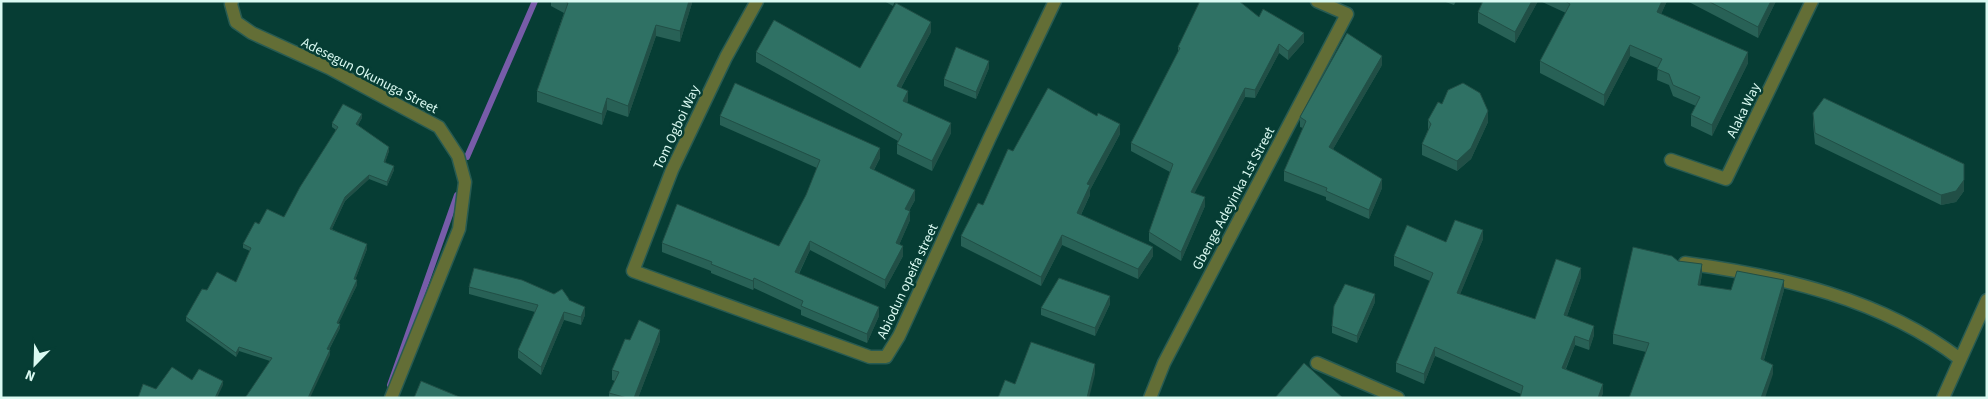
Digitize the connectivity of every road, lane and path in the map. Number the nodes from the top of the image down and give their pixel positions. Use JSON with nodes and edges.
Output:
{"nodes":[{"id":1,"x":232,"y":1,"type":"edge"},
{"id":2,"x":757,"y":1,"type":"edge"},
{"id":3,"x":1055,"y":1,"type":"edge"},
{"id":4,"x":1317,"y":1,"type":"edge"},
{"id":5,"x":1812,"y":1,"type":"edge"},
{"id":6,"x":1671,"y":160,"type":"dead end"},
{"id":7,"x":1679,"y":262,"type":"edge"},
{"id":8,"x":632,"y":271,"type":"joint"},
{"id":9,"x":1987,"y":300,"type":"edge"},
{"id":10,"x":1960,"y":359,"type":"junction"},
{"id":11,"x":1317,"y":363,"type":"dead end"},
{"id":12,"x":391,"y":398,"type":"edge"},
{"id":13,"x":1150,"y":398,"type":"edge"},
{"id":14,"x":1398,"y":398,"type":"edge"},
{"id":15,"x":1943,"y":398,"type":"edge"}],
"edges":[{"from":1,"to":12,"type":"street","name":"Adesegun Okunuga Street"},
{"from":2,"to":8,"type":"street","name":"Tom Ogboi Way"},
{"from":3,"to":8,"type":"street","name":"Abiodun opeifa street"},
{"from":4,"to":13,"type":"street","name":"Gbenge Adeyinka 1st Street"},
{"from":5,"to":6,"type":"street","name":"Alaka Way"},
{"from":7,"to":10,"type":"street"},
{"from":9,"to":10,"type":"street"},
{"from":10,"to":15,"type":"street"},
{"from":11,"to":14,"type":"street"}]}
